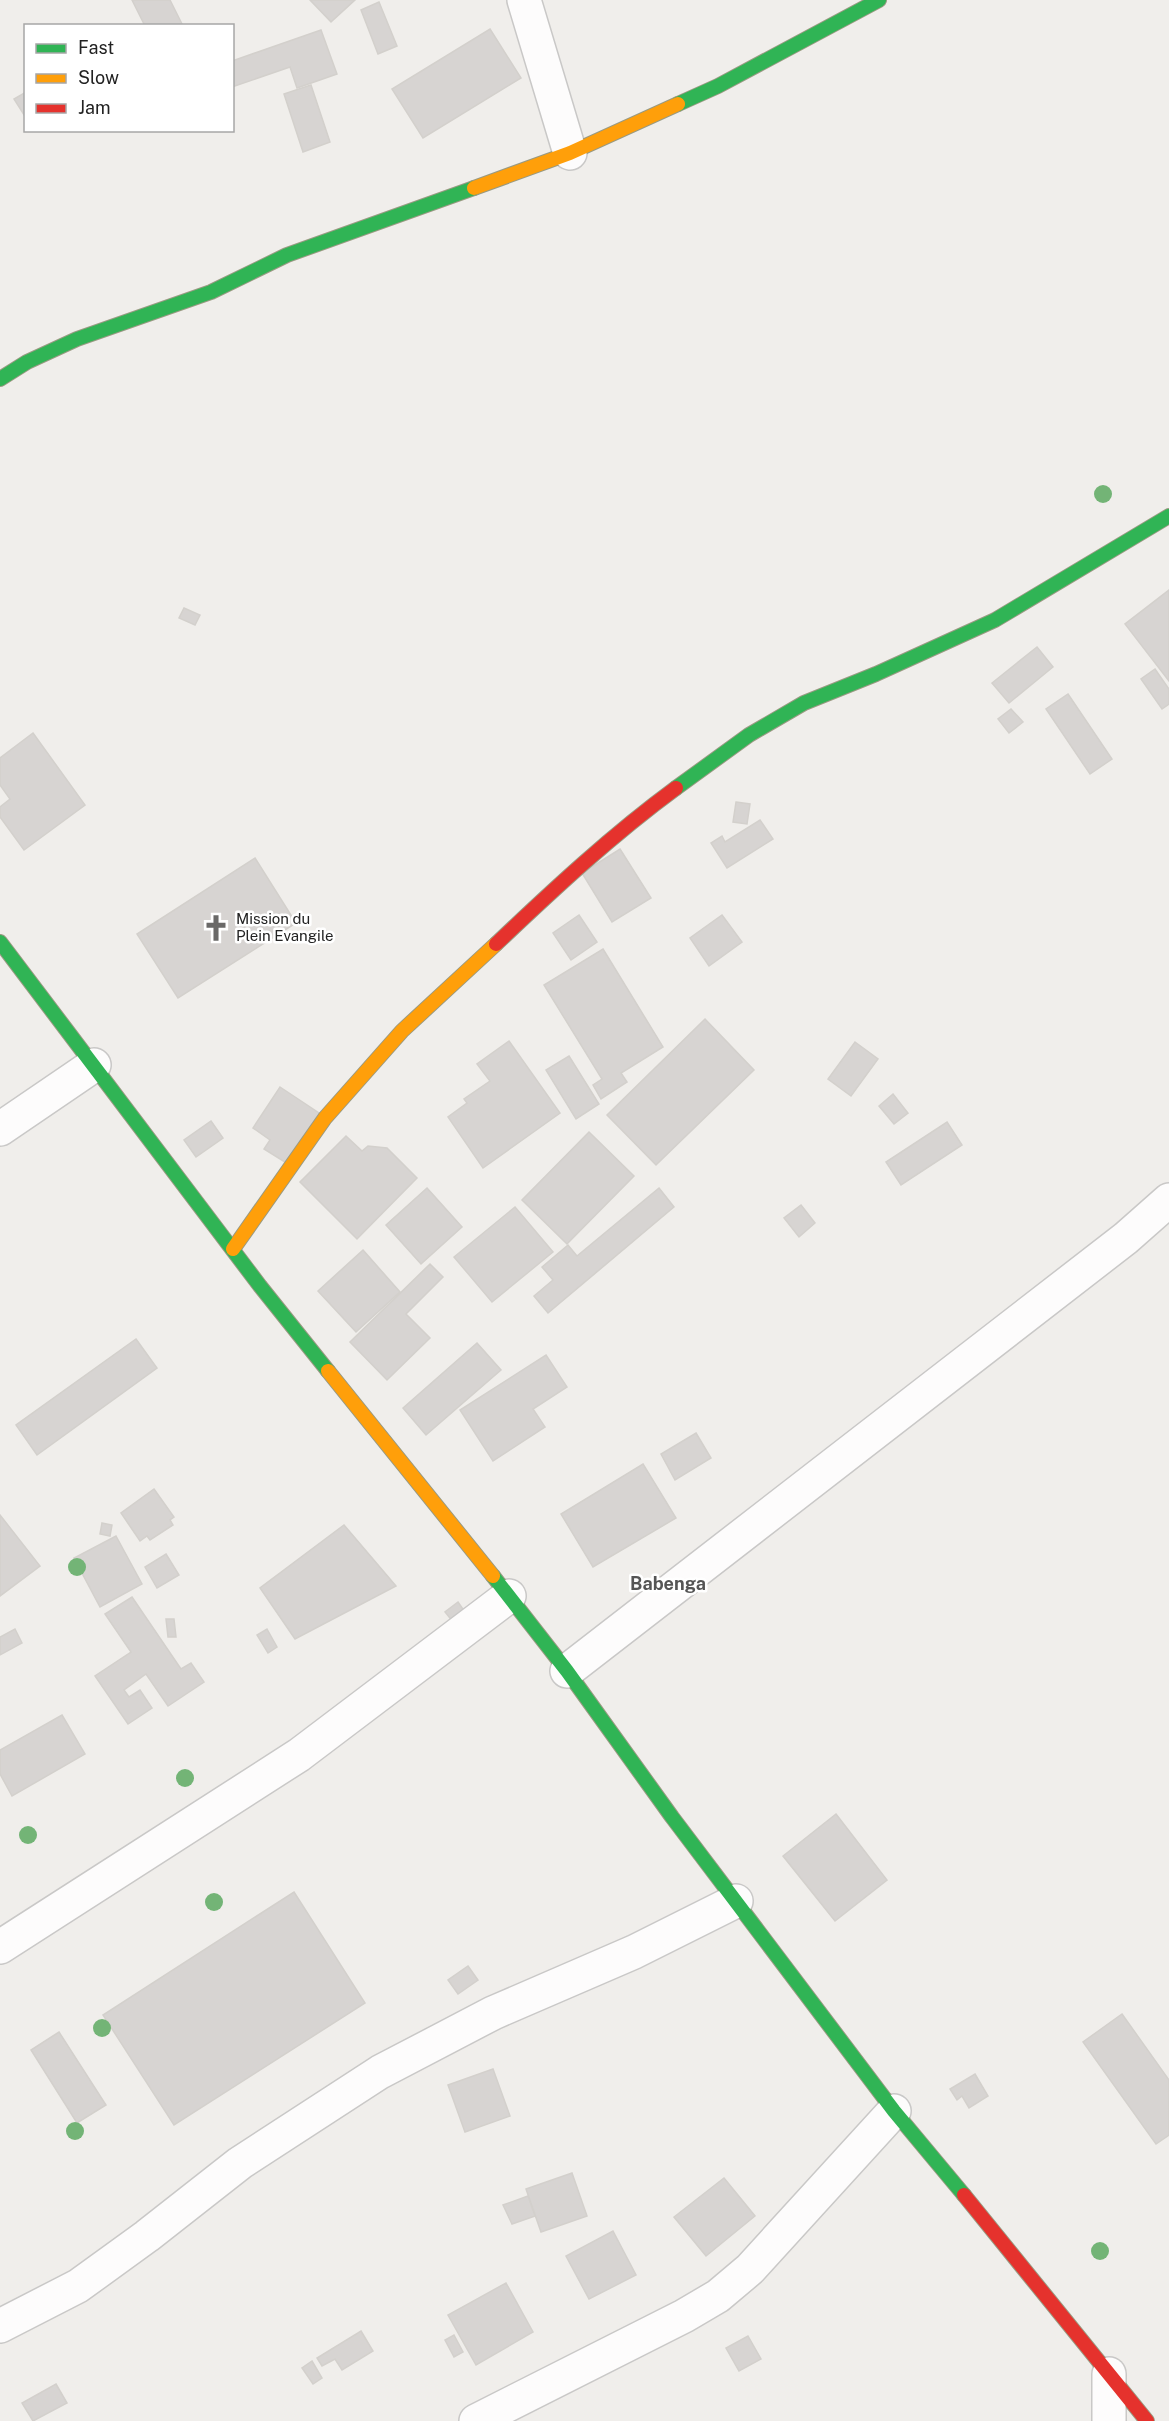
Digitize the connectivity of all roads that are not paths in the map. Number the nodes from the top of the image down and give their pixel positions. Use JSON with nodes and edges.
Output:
{"nodes":[{"id":1,"x":524,"y":0,"type":"edge"},
{"id":2,"x":879,"y":0,"type":"edge"},
{"id":3,"x":570,"y":153,"type":"junction"},
{"id":4,"x":0,"y":379,"type":"edge"},
{"id":5,"x":1169,"y":516,"type":"edge"},
{"id":6,"x":0,"y":942,"type":"edge"},
{"id":7,"x":94,"y":1065,"type":"junction"},
{"id":8,"x":0,"y":1129,"type":"edge"},
{"id":9,"x":1169,"y":1200,"type":"edge"},
{"id":10,"x":233,"y":1249,"type":"junction"},
{"id":11,"x":509,"y":1596,"type":"junction"},
{"id":12,"x":567,"y":1671,"type":"junction"},
{"id":13,"x":736,"y":1901,"type":"junction"},
{"id":14,"x":0,"y":1947,"type":"edge"},
{"id":15,"x":894,"y":2111,"type":"junction"},
{"id":16,"x":0,"y":2326,"type":"edge"},
{"id":17,"x":1109,"y":2374,"type":"junction"},
{"id":18,"x":476,"y":2421,"type":"edge"},
{"id":19,"x":1109,"y":2421,"type":"edge"},
{"id":20,"x":1147,"y":2421,"type":"edge"}],
"edges":[{"from":1,"to":3,"type":"street"},
{"from":2,"to":3,"type":"street"},
{"from":3,"to":4,"type":"street"},
{"from":5,"to":10,"type":"street"},
{"from":6,"to":7,"type":"street"},
{"from":7,"to":8,"type":"street"},
{"from":7,"to":10,"type":"street"},
{"from":9,"to":12,"type":"street"},
{"from":10,"to":11,"type":"street"},
{"from":11,"to":12,"type":"street"},
{"from":11,"to":14,"type":"street"},
{"from":12,"to":13,"type":"street"},
{"from":13,"to":15,"type":"street"},
{"from":13,"to":16,"type":"street"},
{"from":15,"to":17,"type":"street"},
{"from":15,"to":18,"type":"street"},
{"from":17,"to":19,"type":"street"},
{"from":17,"to":20,"type":"street"}]}
